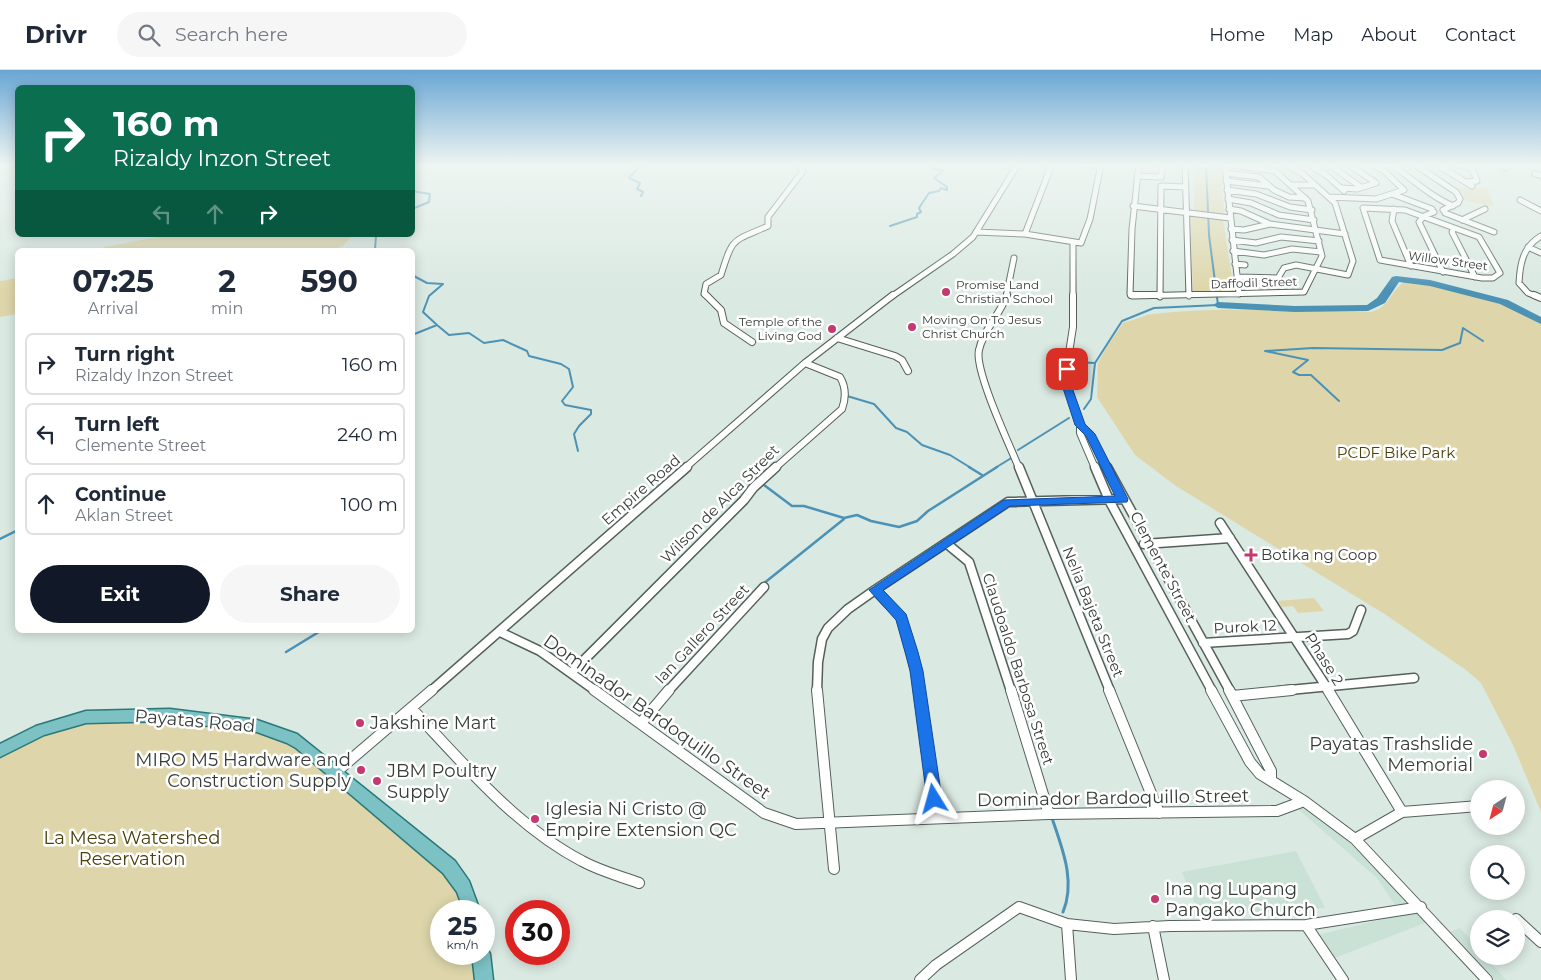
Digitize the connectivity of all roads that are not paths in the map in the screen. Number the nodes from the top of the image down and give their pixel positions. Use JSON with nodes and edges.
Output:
{"nodes":[{"id":1,"x":776,"y":206,"type":"edge"},
{"id":2,"x":991,"y":206,"type":"edge"},
{"id":3,"x":1036,"y":206,"type":"edge"},
{"id":4,"x":1093,"y":206,"type":"edge"},
{"id":5,"x":1133,"y":206,"type":"edge"},
{"id":6,"x":1137,"y":206,"type":"edge"},
{"id":7,"x":1187,"y":206,"type":"edge"},
{"id":8,"x":1259,"y":206,"type":"edge"},
{"id":9,"x":1289,"y":206,"type":"edge"},
{"id":10,"x":1310,"y":206,"type":"edge"},
{"id":11,"x":1337,"y":206,"type":"edge"},
{"id":12,"x":1424,"y":206,"type":"edge"},
{"id":13,"x":1453,"y":206,"type":"edge"},
{"id":14,"x":1229,"y":208,"type":"joint"},
{"id":15,"x":1160,"y":209,"type":"junction"},
{"id":16,"x":1394,"y":209,"type":"junction"},
{"id":17,"x":1484,"y":209,"type":"dead end"},
{"id":18,"x":1312,"y":210,"type":"junction"},
{"id":19,"x":1433,"y":210,"type":"junction"},
{"id":20,"x":1444,"y":212,"type":"junction"},
{"id":21,"x":1187,"y":213,"type":"junction"},
{"id":22,"x":1424,"y":216,"type":"junction"},
{"id":23,"x":1230,"y":218,"type":"junction"},
{"id":24,"x":1314,"y":220,"type":"junction"},
{"id":25,"x":1462,"y":220,"type":"junction"},
{"id":26,"x":1270,"y":224,"type":"junction"},
{"id":27,"x":1454,"y":228,"type":"junction"},
{"id":28,"x":1231,"y":229,"type":"junction"},
{"id":29,"x":1316,"y":230,"type":"junction"},
{"id":30,"x":1494,"y":232,"type":"dead end"},
{"id":31,"x":974,"y":234,"type":"junction"},
{"id":32,"x":1025,"y":234,"type":"junction"},
{"id":33,"x":1345,"y":234,"type":"junction"},
{"id":34,"x":1541,"y":236,"type":"edge"},
{"id":35,"x":1232,"y":240,"type":"junction"},
{"id":36,"x":1319,"y":241,"type":"junction"},
{"id":37,"x":1073,"y":242,"type":"junction"},
{"id":38,"x":1528,"y":247,"type":"junction"},
{"id":39,"x":1233,"y":251,"type":"junction"},
{"id":40,"x":1322,"y":252,"type":"junction"},
{"id":41,"x":1541,"y":253,"type":"edge"},
{"id":42,"x":1014,"y":258,"type":"dead end"},
{"id":43,"x":1235,"y":264,"type":"junction"},
{"id":44,"x":1245,"y":265,"type":"dead end"},
{"id":45,"x":1411,"y":266,"type":"junction"},
{"id":46,"x":1316,"y":268,"type":"junction"},
{"id":47,"x":1443,"y":272,"type":"junction"},
{"id":48,"x":1237,"y":277,"type":"junction"},
{"id":49,"x":1475,"y":277,"type":"junction"},
{"id":50,"x":1239,"y":294,"type":"junction"},
{"id":51,"x":1189,"y":296,"type":"junction"},
{"id":52,"x":1160,"y":297,"type":"junction"},
{"id":53,"x":1541,"y":298,"type":"edge"},
{"id":54,"x":837,"y":338,"type":"junction"},
{"id":55,"x":752,"y":342,"type":"dead end"},
{"id":56,"x":805,"y":363,"type":"junction"},
{"id":57,"x":908,"y":371,"type":"dead end"},
{"id":58,"x":1080,"y":425,"type":"junction"},
{"id":59,"x":1123,"y":499,"type":"junction"},
{"id":60,"x":1033,"y":500,"type":"junction"},
{"id":61,"x":1109,"y":500,"type":"junction"},
{"id":62,"x":1220,"y":523,"type":"dead end"},
{"id":63,"x":1230,"y":538,"type":"junction"},
{"id":64,"x":948,"y":542,"type":"junction"},
{"id":65,"x":1148,"y":543,"type":"junction"},
{"id":66,"x":1135,"y":545,"type":"junction"},
{"id":67,"x":764,"y":587,"type":"dead end"},
{"id":68,"x":875,"y":590,"type":"junction"},
{"id":69,"x":1361,"y":610,"type":"dead end"},
{"id":70,"x":1179,"y":630,"type":"junction"},
{"id":71,"x":1196,"y":630,"type":"junction"},
{"id":72,"x":500,"y":632,"type":"junction"},
{"id":73,"x":1295,"y":638,"type":"junction"},
{"id":74,"x":1203,"y":643,"type":"junction"},
{"id":75,"x":570,"y":673,"type":"junction"},
{"id":76,"x":1206,"y":677,"type":"junction"},
{"id":77,"x":1222,"y":677,"type":"junction"},
{"id":78,"x":1414,"y":678,"type":"dead end"},
{"id":79,"x":1324,"y":686,"type":"junction"},
{"id":80,"x":1232,"y":696,"type":"junction"},
{"id":81,"x":411,"y":708,"type":"junction"},
{"id":82,"x":641,"y":723,"type":"junction"},
{"id":83,"x":0,"y":751,"type":"edge"},
{"id":84,"x":335,"y":773,"type":"junction"},
{"id":85,"x":1271,"y":780,"type":"junction"},
{"id":86,"x":1304,"y":801,"type":"junction"},
{"id":87,"x":1470,"y":807,"type":"edge"},
{"id":88,"x":1402,"y":812,"type":"junction"},
{"id":89,"x":1159,"y":813,"type":"junction"},
{"id":90,"x":1049,"y":814,"type":"junction"},
{"id":91,"x":937,"y":818,"type":"junction"},
{"id":92,"x":829,"y":824,"type":"junction"},
{"id":93,"x":1355,"y":839,"type":"junction"},
{"id":94,"x":834,"y":869,"type":"dead end"},
{"id":95,"x":639,"y":884,"type":"dead end"},
{"id":96,"x":468,"y":900,"type":"edge"},
{"id":97,"x":1421,"y":907,"type":"junction"},
{"id":98,"x":1067,"y":924,"type":"junction"},
{"id":99,"x":1306,"y":925,"type":"junction"},
{"id":100,"x":1153,"y":926,"type":"junction"},
{"id":101,"x":1525,"y":927,"type":"edge"},
{"id":102,"x":1541,"y":942,"type":"edge"},
{"id":103,"x":483,"y":965,"type":"edge"},
{"id":104,"x":484,"y":980,"type":"edge"},
{"id":105,"x":920,"y":980,"type":"edge"},
{"id":106,"x":1072,"y":980,"type":"edge"},
{"id":107,"x":1164,"y":980,"type":"edge"},
{"id":108,"x":1343,"y":980,"type":"edge"},
{"id":109,"x":1487,"y":980,"type":"edge"}],
"edges":[{"from":1,"to":55,"type":"street"},
{"from":2,"to":31,"type":"street","name":"Empire Road"},
{"from":3,"to":32,"type":"street"},
{"from":4,"to":37,"type":"street"},
{"from":5,"to":52,"type":"street","name":"Daffodil Street"},
{"from":6,"to":15,"type":"street"},
{"from":7,"to":21,"type":"street"},
{"from":8,"to":24,"type":"street"},
{"from":9,"to":18,"type":"street"},
{"from":10,"to":18,"type":"street"},
{"from":11,"to":33,"type":"street"},
{"from":12,"to":19,"type":"street"},
{"from":13,"to":20,"type":"street"},
{"from":14,"to":23,"type":"street"},
{"from":14,"to":26,"type":"street"},
{"from":15,"to":21,"type":"street"},
{"from":15,"to":52,"type":"street"},
{"from":16,"to":22,"type":"street","name":"Willow Street"},
{"from":16,"to":45,"type":"street"},
{"from":16,"to":45,"type":"street","name":"Willow Street"},
{"from":17,"to":25,"type":"street"},
{"from":18,"to":24,"type":"street"},
{"from":19,"to":20,"type":"street"},
{"from":19,"to":22,"type":"street"},
{"from":20,"to":25,"type":"street"},
{"from":21,"to":23,"type":"street"},
{"from":21,"to":51,"type":"street"},
{"from":22,"to":27,"type":"street","name":"Willow Street"},
{"from":22,"to":47,"type":"street"},
{"from":23,"to":28,"type":"street"},
{"from":24,"to":29,"type":"street"},
{"from":25,"to":30,"type":"street"},
{"from":26,"to":28,"type":"street"},
{"from":26,"to":29,"type":"street"},
{"from":27,"to":49,"type":"street"},
{"from":27,"to":49,"type":"street","name":"Willow Street"},
{"from":28,"to":35,"type":"street"},
{"from":29,"to":33,"type":"street"},
{"from":29,"to":36,"type":"street"},
{"from":31,"to":32,"type":"street"},
{"from":31,"to":54,"type":"street","name":"Empire Road"},
{"from":32,"to":37,"type":"street"},
{"from":33,"to":46,"type":"street"},
{"from":34,"to":38,"type":"street"},
{"from":35,"to":36,"type":"street"},
{"from":35,"to":39,"type":"street"},
{"from":36,"to":40,"type":"street"},
{"from":37,"to":58,"type":"street"},
{"from":38,"to":41,"type":"street"},
{"from":38,"to":53,"type":"street"},
{"from":39,"to":40,"type":"street"},
{"from":39,"to":43,"type":"street"},
{"from":40,"to":46,"type":"street","name":"Daffodil Street"},
{"from":42,"to":60,"type":"street","name":"Nelia Bajeta Street"},
{"from":43,"to":44,"type":"street"},
{"from":43,"to":48,"type":"street"},
{"from":45,"to":47,"type":"street","name":"Willow Street"},
{"from":46,"to":48,"type":"street"},
{"from":46,"to":50,"type":"street","name":"Daffodil Street"},
{"from":47,"to":49,"type":"street","name":"Willow Street"},
{"from":48,"to":50,"type":"street"},
{"from":50,"to":51,"type":"street","name":"Daffodil Street"},
{"from":51,"to":52,"type":"street","name":"Daffodil Street"},
{"from":54,"to":56,"type":"street","name":"Empire Road"},
{"from":54,"to":57,"type":"street"},
{"from":56,"to":72,"type":"street","name":"Empire Road"},
{"from":56,"to":75,"type":"street","name":"Wilson de Alca Street"},
{"from":58,"to":59,"type":"street","name":"Clemente Street"},
{"from":58,"to":61,"type":"street","name":"Clemente Street"},
{"from":59,"to":61,"type":"street"},
{"from":59,"to":65,"type":"street","name":"Clemente Street"},
{"from":60,"to":61,"type":"street"},
{"from":60,"to":64,"type":"street"},
{"from":60,"to":89,"type":"street","name":"Nelia Bajeta Street"},
{"from":61,"to":66,"type":"street","name":"Clemente Street"},
{"from":62,"to":63,"type":"street","name":"Phase 2"},
{"from":63,"to":65,"type":"street"},
{"from":63,"to":73,"type":"street","name":"Phase 2"},
{"from":64,"to":68,"type":"street"},
{"from":64,"to":90,"type":"street","name":"Claudoaldo Barbosa Street"},
{"from":65,"to":66,"type":"street"},
{"from":65,"to":71,"type":"street","name":"Clemente Street"},
{"from":66,"to":70,"type":"street","name":"Clemente Street"},
{"from":67,"to":82,"type":"street","name":"Ian Gallero Street"},
{"from":68,"to":91,"type":"street"},
{"from":68,"to":92,"type":"street"},
{"from":69,"to":73,"type":"street","name":"Purok 12"},
{"from":70,"to":71,"type":"street"},
{"from":70,"to":76,"type":"street","name":"Clemente Street"},
{"from":71,"to":74,"type":"street","name":"Clemente Street"},
{"from":72,"to":75,"type":"street","name":"Dominador Bardoquillo Street"},
{"from":72,"to":81,"type":"street","name":"Empire Road"},
{"from":73,"to":74,"type":"street","name":"Purok 12"},
{"from":73,"to":79,"type":"street","name":"Phase 2"},
{"from":74,"to":77,"type":"street","name":"Clemente Street"},
{"from":75,"to":82,"type":"street","name":"Dominador Bardoquillo Street"},
{"from":76,"to":77,"type":"street"},
{"from":76,"to":85,"type":"street","name":"Clemente Street"},
{"from":77,"to":80,"type":"street","name":"Clemente Street"},
{"from":78,"to":79,"type":"street"},
{"from":79,"to":80,"type":"street"},
{"from":79,"to":88,"type":"street","name":"Phase 2"},
{"from":80,"to":85,"type":"street","name":"Clemente Street"},
{"from":81,"to":84,"type":"street","name":"Empire Road"},
{"from":81,"to":95,"type":"street"},
{"from":82,"to":92,"type":"street","name":"Dominador Bardoquillo Street"},
{"from":83,"to":84,"type":"main road","name":"Payatas Road"},
{"from":84,"to":96,"type":"main road","name":"Payatas Road"},
{"from":85,"to":86,"type":"street","name":"Clemente Street"},
{"from":86,"to":89,"type":"street","name":"Dominador Bardoquillo Street"},
{"from":86,"to":93,"type":"street","name":"Clemente Street"},
{"from":87,"to":88,"type":"street"},
{"from":88,"to":93,"type":"street"},
{"from":89,"to":90,"type":"street","name":"Dominador Bardoquillo Street"},
{"from":90,"to":91,"type":"street","name":"Dominador Bardoquillo Street"},
{"from":91,"to":92,"type":"street","name":"Dominador Bardoquillo Street"},
{"from":92,"to":94,"type":"street"},
{"from":93,"to":97,"type":"street","name":"Clemente Street"},
{"from":97,"to":99,"type":"street"},
{"from":97,"to":109,"type":"street","name":"Clemente Street"},
{"from":98,"to":100,"type":"street"},
{"from":98,"to":105,"type":"street"},
{"from":98,"to":106,"type":"street"},
{"from":99,"to":100,"type":"street"},
{"from":99,"to":108,"type":"street"},
{"from":100,"to":107,"type":"street"},
{"from":101,"to":102,"type":"street"},
{"from":103,"to":104,"type":"main road"}]}
